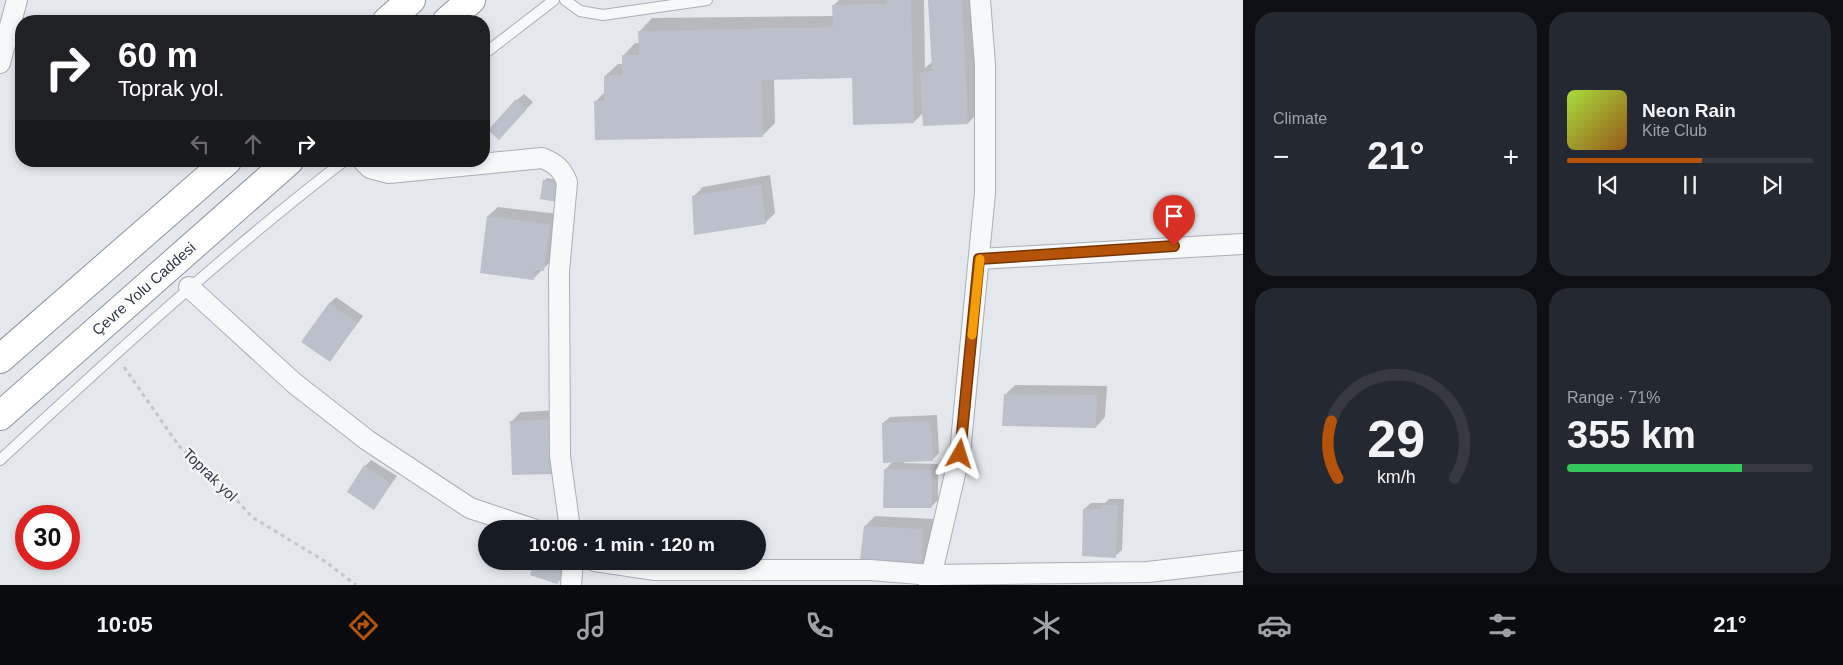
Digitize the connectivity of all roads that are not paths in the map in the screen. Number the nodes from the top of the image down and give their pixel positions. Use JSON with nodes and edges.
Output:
{"nodes":[{"id":1,"x":17,"y":0,"type":"edge"},
{"id":2,"x":411,"y":0,"type":"edge"},
{"id":3,"x":471,"y":0,"type":"edge"},
{"id":4,"x":554,"y":0,"type":"edge"},
{"id":5,"x":565,"y":0,"type":"edge"},
{"id":6,"x":707,"y":0,"type":"edge"},
{"id":7,"x":980,"y":0,"type":"edge"},
{"id":8,"x":394,"y":15,"type":"edge"},
{"id":9,"x":454,"y":15,"type":"edge"},
{"id":10,"x":490,"y":49,"type":"edge"},
{"id":11,"x":0,"y":63,"type":"edge"},
{"id":12,"x":490,"y":163,"type":"edge"},
{"id":13,"x":219,"y":167,"type":"edge"},
{"id":14,"x":282,"y":167,"type":"edge"},
{"id":15,"x":336,"y":167,"type":"edge"},
{"id":16,"x":369,"y":167,"type":"edge"},
{"id":17,"x":444,"y":167,"type":"edge"},
{"id":18,"x":1243,"y":244,"type":"edge"},
{"id":19,"x":979,"y":259,"type":"junction"},
{"id":20,"x":189,"y":287,"type":"junction"},
{"id":21,"x":0,"y":359,"type":"edge"},
{"id":22,"x":0,"y":416,"type":"edge"},
{"id":23,"x":0,"y":460,"type":"edge"},
{"id":24,"x":506,"y":520,"type":"edge"},
{"id":25,"x":569,"y":520,"type":"edge"},
{"id":26,"x":1243,"y":561,"type":"edge"},
{"id":27,"x":572,"y":570,"type":"edge"},
{"id":28,"x":766,"y":570,"type":"edge"},
{"id":29,"x":931,"y":580,"type":"edge"},
{"id":30,"x":571,"y":585,"type":"edge"}],
"edges":[{"from":1,"to":11,"type":"street"},
{"from":2,"to":8,"type":"highway"},
{"from":3,"to":9,"type":"highway"},
{"from":4,"to":10,"type":"lane"},
{"from":5,"to":6,"type":"lane"},
{"from":7,"to":19,"type":"street"},
{"from":12,"to":25,"type":"street"},
{"from":13,"to":21,"type":"highway"},
{"from":14,"to":22,"type":"highway","name":"Çevre Yolu Caddesi"},
{"from":15,"to":20,"type":"lane"},
{"from":16,"to":17,"type":"street"},
{"from":18,"to":19,"type":"street"},
{"from":19,"to":29,"type":"street"},
{"from":20,"to":23,"type":"lane"},
{"from":20,"to":24,"type":"street"},
{"from":26,"to":29,"type":"street"},
{"from":27,"to":30,"type":"street"},
{"from":28,"to":29,"type":"street"}]}
